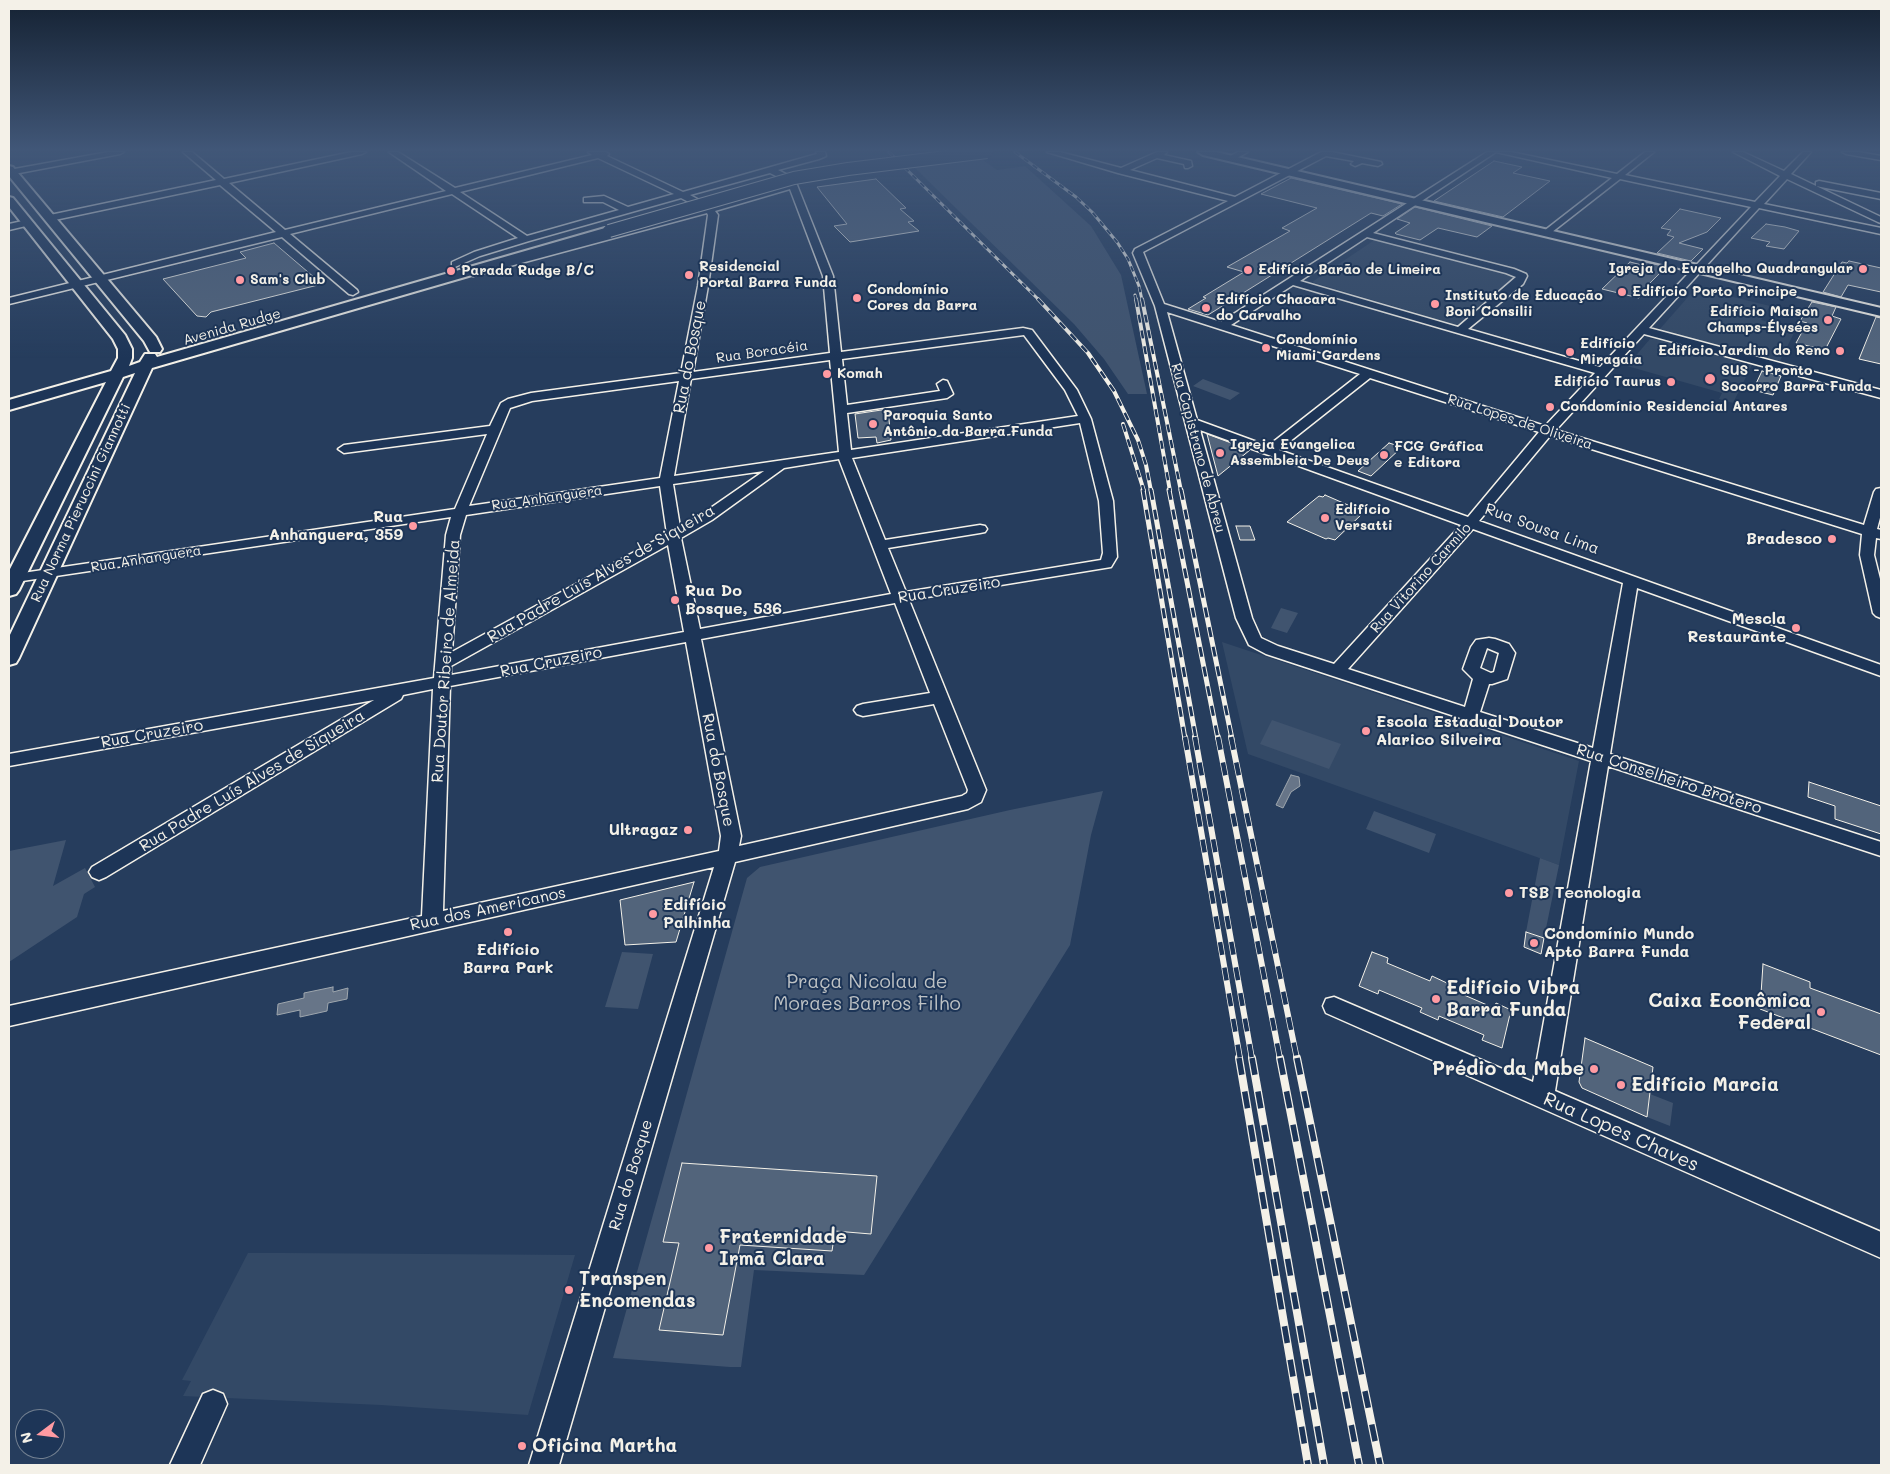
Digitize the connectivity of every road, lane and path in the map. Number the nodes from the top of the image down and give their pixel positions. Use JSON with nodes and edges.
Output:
{"nodes":[{"id":1,"x":52,"y":221,"type":"edge"},
{"id":2,"x":267,"y":221,"type":"edge"},
{"id":3,"x":336,"y":221,"type":"edge"},
{"id":4,"x":499,"y":221,"type":"edge"},
{"id":5,"x":589,"y":221,"type":"edge"},
{"id":6,"x":608,"y":221,"type":"edge"},
{"id":7,"x":645,"y":221,"type":"edge"},
{"id":8,"x":671,"y":221,"type":"edge"},
{"id":9,"x":713,"y":221,"type":"edge"},
{"id":10,"x":807,"y":221,"type":"edge"},
{"id":11,"x":1196,"y":221,"type":"edge"},
{"id":12,"x":1386,"y":221,"type":"edge"},
{"id":13,"x":1495,"y":221,"type":"edge"},
{"id":14,"x":1562,"y":221,"type":"edge"},
{"id":15,"x":1743,"y":221,"type":"edge"},
{"id":16,"x":1830,"y":221,"type":"edge"},
{"id":17,"x":27,"y":223,"type":"joint"},
{"id":18,"x":9,"y":227,"type":"edge"},
{"id":19,"x":1881,"y":231,"type":"edge"},
{"id":20,"x":1547,"y":233,"type":"junction"},
{"id":21,"x":283,"y":234,"type":"junction"},
{"id":22,"x":1366,"y":234,"type":"junction"},
{"id":23,"x":526,"y":239,"type":"junction"},
{"id":24,"x":1698,"y":269,"type":"junction"},
{"id":25,"x":453,"y":270,"type":"junction"},
{"id":26,"x":101,"y":279,"type":"junction"},
{"id":27,"x":1292,"y":282,"type":"junction"},
{"id":28,"x":76,"y":285,"type":"junction"},
{"id":29,"x":353,"y":292,"type":"junction"},
{"id":30,"x":9,"y":301,"type":"edge"},
{"id":31,"x":1160,"y":306,"type":"junction"},
{"id":32,"x":1881,"y":312,"type":"edge"},
{"id":33,"x":1223,"y":326,"type":"junction"},
{"id":34,"x":1461,"y":330,"type":"junction"},
{"id":35,"x":1643,"y":330,"type":"junction"},
{"id":36,"x":155,"y":349,"type":"junction"},
{"id":37,"x":836,"y":357,"type":"junction"},
{"id":38,"x":145,"y":365,"type":"junction"},
{"id":39,"x":121,"y":366,"type":"junction"},
{"id":40,"x":1604,"y":372,"type":"junction"},
{"id":41,"x":1369,"y":373,"type":"junction"},
{"id":42,"x":686,"y":378,"type":"junction"},
{"id":43,"x":944,"y":384,"type":"dead end"},
{"id":44,"x":9,"y":390,"type":"edge"},
{"id":45,"x":1881,"y":394,"type":"edge"},
{"id":46,"x":9,"y":405,"type":"edge"},
{"id":47,"x":503,"y":409,"type":"joint"},
{"id":48,"x":840,"y":410,"type":"junction"},
{"id":49,"x":1085,"y":419,"type":"junction"},
{"id":50,"x":1190,"y":422,"type":"junction"},
{"id":51,"x":496,"y":429,"type":"junction"},
{"id":52,"x":1548,"y":432,"type":"junction"},
{"id":53,"x":344,"y":448,"type":"dead end"},
{"id":54,"x":1270,"y":450,"type":"junction"},
{"id":55,"x":845,"y":454,"type":"junction"},
{"id":56,"x":781,"y":464,"type":"junction"},
{"id":57,"x":666,"y":481,"type":"junction"},
{"id":58,"x":1881,"y":492,"type":"edge"},
{"id":59,"x":461,"y":511,"type":"junction"},
{"id":60,"x":670,"y":512,"type":"junction"},
{"id":61,"x":707,"y":517,"type":"junction"},
{"id":62,"x":1471,"y":522,"type":"junction"},
{"id":63,"x":980,"y":529,"type":"dead end"},
{"id":64,"x":1875,"y":534,"type":"edge"},
{"id":65,"x":674,"y":536,"type":"junction"},
{"id":66,"x":880,"y":545,"type":"junction"},
{"id":67,"x":48,"y":574,"type":"junction"},
{"id":68,"x":1631,"y":581,"type":"junction"},
{"id":69,"x":11,"y":582,"type":"edge"},
{"id":70,"x":900,"y":598,"type":"junction"},
{"id":71,"x":1881,"y":613,"type":"edge"},
{"id":72,"x":693,"y":635,"type":"junction"},
{"id":73,"x":1258,"y":644,"type":"joint"},
{"id":74,"x":9,"y":658,"type":"edge"},
{"id":75,"x":444,"y":663,"type":"junction"},
{"id":76,"x":1337,"y":670,"type":"junction"},
{"id":77,"x":1881,"y":671,"type":"edge"},
{"id":78,"x":1482,"y":678,"type":"dead end"},
{"id":79,"x":442,"y":682,"type":"junction"},
{"id":80,"x":404,"y":689,"type":"junction"},
{"id":81,"x":940,"y":697,"type":"junction"},
{"id":82,"x":863,"y":710,"type":"dead end"},
{"id":83,"x":1472,"y":715,"type":"junction"},
{"id":84,"x":1602,"y":758,"type":"junction"},
{"id":85,"x":9,"y":760,"type":"edge"},
{"id":86,"x":1881,"y":849,"type":"edge"},
{"id":87,"x":727,"y":857,"type":"junction"},
{"id":88,"x":99,"y":872,"type":"dead end"},
{"id":89,"x":432,"y":922,"type":"junction"},
{"id":90,"x":1334,"y":1006,"type":"dead end"},
{"id":91,"x":9,"y":1016,"type":"edge"},
{"id":92,"x":1542,"y":1097,"type":"junction"},
{"id":93,"x":1881,"y":1245,"type":"edge"},
{"id":94,"x":213,"y":1404,"type":"dead end"},
{"id":95,"x":185,"y":1465,"type":"edge"},
{"id":96,"x":544,"y":1465,"type":"edge"}],
"edges":[{"from":1,"to":26,"type":"main road"},
{"from":2,"to":21,"type":"street"},
{"from":3,"to":21,"type":"street"},
{"from":4,"to":23,"type":"street"},
{"from":5,"to":23,"type":"street","name":"Avenida Rudge"},
{"from":6,"to":25,"type":"main road","name":"Avenida Rudge"},
{"from":7,"to":25,"type":"main road","name":"Avenida Rudge","bridge":true},
{"from":8,"to":25,"type":"street","name":"Avenida Rudge"},
{"from":9,"to":42,"type":"street","name":"Rua do Bosque"},
{"from":10,"to":37,"type":"street"},
{"from":11,"to":31,"type":"street","name":"Rua Capistrano de Abreu"},
{"from":12,"to":22,"type":"street"},
{"from":13,"to":20,"type":"main road"},
{"from":14,"to":20,"type":"street"},
{"from":15,"to":24,"type":"street","name":"Rua Vitorino Carmilo"},
{"from":16,"to":19,"type":"street"},
{"from":17,"to":18,"type":"street"},
{"from":17,"to":28,"type":"main road"},
{"from":20,"to":24,"type":"main road"},
{"from":21,"to":26,"type":"street"},
{"from":21,"to":29,"type":"street"},
{"from":22,"to":27,"type":"street"},
{"from":22,"to":34,"type":"street"},
{"from":23,"to":25,"type":"street","name":"Avenida Rudge"},
{"from":24,"to":32,"type":"main road"},
{"from":24,"to":35,"type":"street","name":"Rua Vitorino Carmilo"},
{"from":25,"to":29,"type":"main road","name":"Avenida Rudge"},
{"from":25,"to":38,"type":"main road","name":"Avenida Rudge"},
{"from":26,"to":28,"type":"street"},
{"from":26,"to":36,"type":"main road"},
{"from":27,"to":33,"type":"street"},
{"from":27,"to":34,"type":"street"},
{"from":28,"to":30,"type":"street"},
{"from":28,"to":39,"type":"main road"},
{"from":29,"to":36,"type":"main road","name":"Avenida Rudge"},
{"from":31,"to":33,"type":"street","name":"Rua Lopes de Oliveira"},
{"from":31,"to":50,"type":"street","name":"Rua Capistrano de Abreu"},
{"from":33,"to":41,"type":"street","name":"Rua Lopes de Oliveira"},
{"from":34,"to":40,"type":"street"},
{"from":35,"to":40,"type":"street","name":"Rua Vitorino Carmilo"},
{"from":35,"to":45,"type":"street"},
{"from":36,"to":38,"type":"main road","name":"Rua Norma Pieruccini Giannotti"},
{"from":36,"to":39,"type":"main road","name":"Avenida Rudge"},
{"from":37,"to":42,"type":"street","name":"Rua Boracéia"},
{"from":37,"to":48,"type":"street"},
{"from":37,"to":49,"type":"street","name":"Rua Boracéia"},
{"from":38,"to":39,"type":"main road","name":"Avenida Rudge"},
{"from":38,"to":67,"type":"main road","name":"Rua Norma Pieruccini Giannotti"},
{"from":39,"to":44,"type":"main road","name":"Avenida Rudge"},
{"from":39,"to":46,"type":"main road","name":"Avenida Rudge"},
{"from":39,"to":69,"type":"main road","name":"Rua Norma Pieruccini Giannotti"},
{"from":40,"to":52,"type":"street","name":"Rua Vitorino Carmilo"},
{"from":41,"to":52,"type":"street","name":"Rua Lopes de Oliveira"},
{"from":41,"to":54,"type":"street"},
{"from":42,"to":47,"type":"street","name":"Rua Boracéia"},
{"from":42,"to":57,"type":"street","name":"Rua do Bosque"},
{"from":43,"to":48,"type":"street"},
{"from":47,"to":51,"type":"street","name":"Rua Doutor Ribeiro de Almeida"},
{"from":48,"to":55,"type":"street"},
{"from":49,"to":55,"type":"street","name":"Rua Anhanguera"},
{"from":49,"to":70,"type":"street","name":"Rua Cruzeiro"},
{"from":50,"to":54,"type":"street","name":"Rua Sousa Lima"},
{"from":50,"to":73,"type":"street","name":"Rua Capistrano de Abreu"},
{"from":51,"to":53,"type":"street"},
{"from":51,"to":59,"type":"street","name":"Rua Doutor Ribeiro de Almeida"},
{"from":52,"to":62,"type":"street","name":"Rua Vitorino Carmilo"},
{"from":52,"to":64,"type":"street","name":"Rua Lopes de Oliveira"},
{"from":54,"to":62,"type":"street","name":"Rua Sousa Lima"},
{"from":55,"to":56,"type":"street","name":"Rua Anhanguera"},
{"from":55,"to":66,"type":"street"},
{"from":56,"to":57,"type":"street","name":"Rua Anhanguera"},
{"from":56,"to":61,"type":"street","name":"Rua Padre Luís Alves de Siqueira"},
{"from":57,"to":59,"type":"street","name":"Rua Anhanguera"},
{"from":57,"to":60,"type":"street","name":"Rua do Bosque"},
{"from":58,"to":64,"type":"street"},
{"from":59,"to":67,"type":"street","name":"Rua Anhanguera"},
{"from":59,"to":75,"type":"street","name":"Rua Doutor Ribeiro de Almeida"},
{"from":60,"to":61,"type":"street"},
{"from":60,"to":65,"type":"street","name":"Rua do Bosque"},
{"from":61,"to":65,"type":"street","name":"Rua Padre Luís Alves de Siqueira"},
{"from":62,"to":68,"type":"street","name":"Rua Sousa Lima"},
{"from":62,"to":76,"type":"street","name":"Rua Vitorino Carmilo"},
{"from":63,"to":66,"type":"street"},
{"from":64,"to":71,"type":"street"},
{"from":65,"to":72,"type":"street","name":"Rua do Bosque"},
{"from":65,"to":75,"type":"street","name":"Rua Padre Luís Alves de Siqueira"},
{"from":66,"to":70,"type":"street"},
{"from":67,"to":69,"type":"street","name":"Rua Anhanguera"},
{"from":67,"to":74,"type":"main road","name":"Rua Norma Pieruccini Giannotti"},
{"from":68,"to":77,"type":"street","name":"Rua Sousa Lima"},
{"from":68,"to":84,"type":"street"},
{"from":70,"to":72,"type":"street","name":"Rua Cruzeiro"},
{"from":70,"to":81,"type":"street"},
{"from":72,"to":79,"type":"street","name":"Rua Cruzeiro"},
{"from":72,"to":87,"type":"street","name":"Rua do Bosque"},
{"from":73,"to":76,"type":"street","name":"Rua Conselheiro Brotero"},
{"from":75,"to":79,"type":"street","name":"Rua Doutor Ribeiro de Almeida"},
{"from":76,"to":83,"type":"street","name":"Rua Conselheiro Brotero"},
{"from":78,"to":83,"type":"street"},
{"from":79,"to":80,"type":"street","name":"Rua Cruzeiro"},
{"from":79,"to":89,"type":"street","name":"Rua Doutor Ribeiro de Almeida"},
{"from":80,"to":85,"type":"street","name":"Rua Cruzeiro"},
{"from":80,"to":88,"type":"street","name":"Rua Padre Luís Alves de Siqueira"},
{"from":81,"to":82,"type":"street"},
{"from":81,"to":87,"type":"street","name":"Rua dos Americanos"},
{"from":83,"to":84,"type":"street","name":"Rua Conselheiro Brotero"},
{"from":84,"to":86,"type":"street","name":"Rua Conselheiro Brotero"},
{"from":84,"to":92,"type":"street"},
{"from":87,"to":89,"type":"street","name":"Rua dos Americanos"},
{"from":87,"to":96,"type":"street","name":"Rua do Bosque"},
{"from":89,"to":91,"type":"street","name":"Rua dos Americanos"},
{"from":90,"to":92,"type":"street","name":"Rua Lopes Chaves"},
{"from":92,"to":93,"type":"street","name":"Rua Lopes Chaves"},
{"from":94,"to":95,"type":"street"}]}
